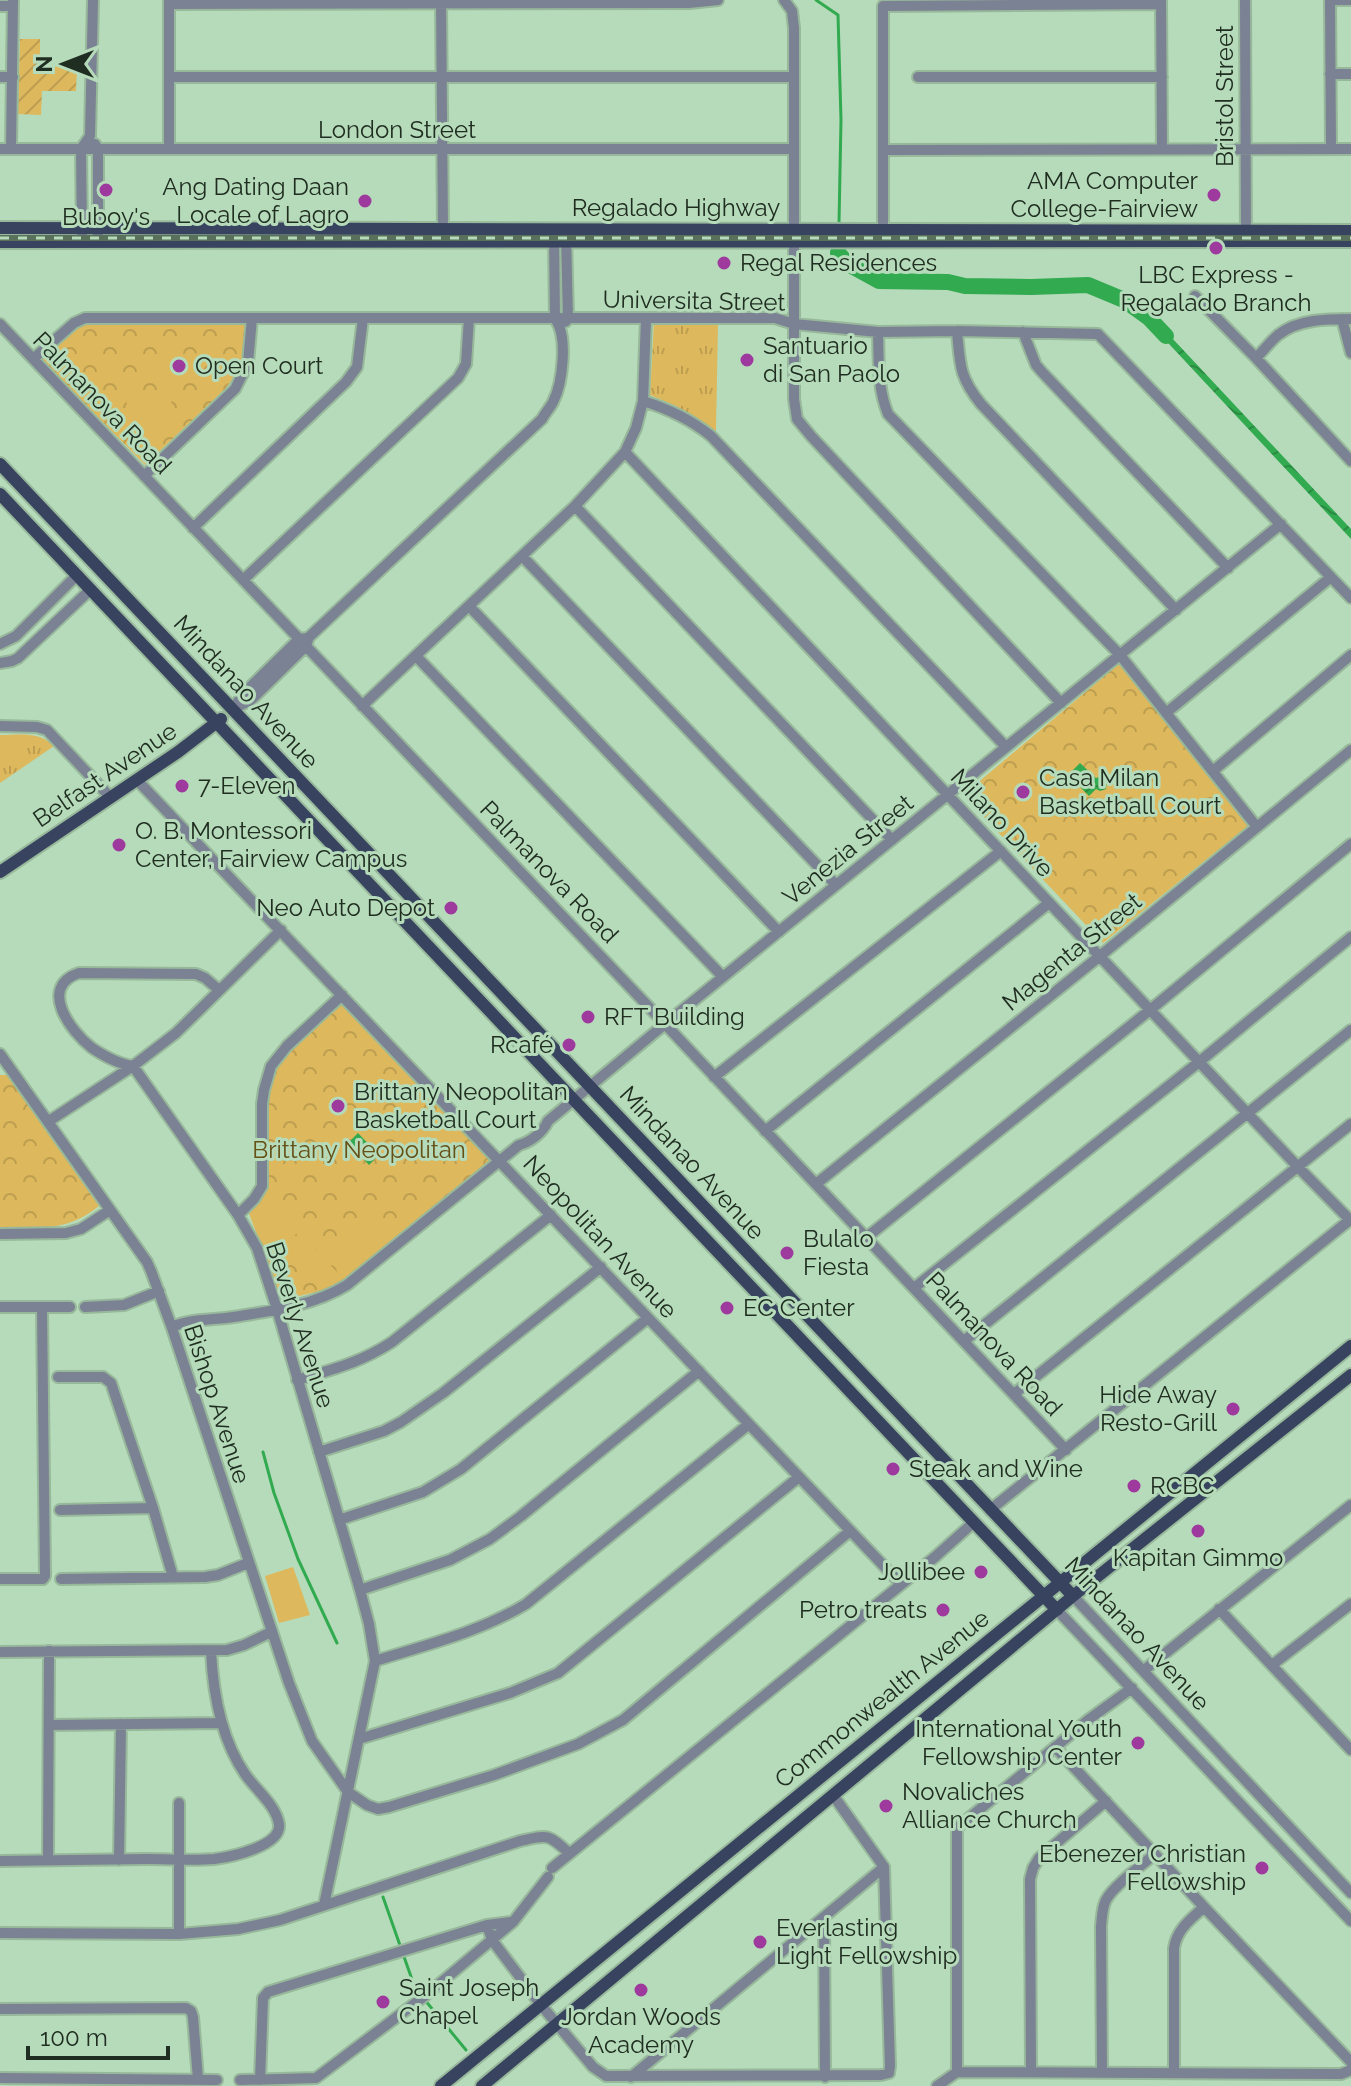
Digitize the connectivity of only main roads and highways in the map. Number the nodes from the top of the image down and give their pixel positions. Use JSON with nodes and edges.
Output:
{"nodes":[{"id":1,"x":0,"y":228,"type":"edge"},
{"id":2,"x":1351,"y":231,"type":"edge"},
{"id":3,"x":82,"y":234,"type":"junction"},
{"id":4,"x":98,"y":234,"type":"junction"},
{"id":5,"x":560,"y":235,"type":"junction"},
{"id":6,"x":1246,"y":236,"type":"junction"},
{"id":7,"x":1351,"y":241,"type":"edge"},
{"id":8,"x":0,"y":242,"type":"edge"},
{"id":9,"x":0,"y":464,"type":"edge"},
{"id":10,"x":0,"y":494,"type":"edge"},
{"id":11,"x":232,"y":710,"type":"junction"},
{"id":12,"x":217,"y":723,"type":"junction"},
{"id":13,"x":0,"y":872,"type":"edge"},
{"id":14,"x":1351,"y":1346,"type":"edge"},
{"id":15,"x":1351,"y":1375,"type":"edge"},
{"id":16,"x":990,"y":1510,"type":"junction"},
{"id":17,"x":974,"y":1522,"type":"junction"},
{"id":18,"x":1060,"y":1583,"type":"junction"},
{"id":19,"x":1044,"y":1596,"type":"junction"},
{"id":20,"x":1073,"y":1596,"type":"junction"},
{"id":21,"x":1057,"y":1610,"type":"junction"},
{"id":22,"x":680,"y":1892,"type":"junction"},
{"id":23,"x":694,"y":1910,"type":"junction"},
{"id":24,"x":506,"y":2033,"type":"junction"},
{"id":25,"x":522,"y":2053,"type":"junction"},
{"id":26,"x":444,"y":2085,"type":"edge"},
{"id":27,"x":482,"y":2086,"type":"edge"}],
"edges":[{"from":1,"to":3,"type":"main road","name":"Regalado Highway"},
{"from":2,"to":6,"type":"main road","name":"Regalado Highway"},
{"from":3,"to":4,"type":"main road","name":"Regalado Highway"},
{"from":3,"to":8,"type":"main road","name":"Regalado Highway"},
{"from":4,"to":5,"type":"main road","name":"Regalado Highway"},
{"from":4,"to":5,"type":"main road","name":"Regalado Highway"},
{"from":5,"to":6,"type":"main road","name":"Regalado Highway"},
{"from":6,"to":7,"type":"main road","name":"Regalado Highway"},
{"from":9,"to":11,"type":"main road","name":"Mindanao Avenue"},
{"from":10,"to":12,"type":"main road","name":"Mindanao Avenue"},
{"from":11,"to":12,"type":"main road","name":"Belfast Avenue"},
{"from":11,"to":16,"type":"main road","name":"Mindanao Avenue"},
{"from":12,"to":13,"type":"main road","name":"Belfast Avenue"},
{"from":12,"to":17,"type":"main road","name":"Mindanao Avenue"},
{"from":14,"to":18,"type":"main road","name":"Commonwealth Avenue"},
{"from":15,"to":20,"type":"main road","name":"Commonwealth Avenue"},
{"from":16,"to":17,"type":"main road"},
{"from":16,"to":18,"type":"main road","name":"Mindanao Avenue"},
{"from":17,"to":19,"type":"main road","name":"Mindanao Avenue"},
{"from":18,"to":19,"type":"main road","name":"Commonwealth Avenue"},
{"from":18,"to":20,"type":"main road","name":"Mindanao Avenue"},
{"from":19,"to":21,"type":"main road","name":"Mindanao Avenue"},
{"from":19,"to":22,"type":"main road","name":"Commonwealth Avenue"},
{"from":20,"to":21,"type":"main road","name":"Commonwealth Avenue"},
{"from":21,"to":23,"type":"main road","name":"Commonwealth Avenue"},
{"from":22,"to":23,"type":"main road"},
{"from":22,"to":24,"type":"main road","name":"Commonwealth Avenue"},
{"from":23,"to":25,"type":"main road","name":"Commonwealth Avenue"},
{"from":24,"to":25,"type":"main road"},
{"from":24,"to":26,"type":"main road","name":"Commonwealth Avenue"},
{"from":25,"to":27,"type":"main road","name":"Commonwealth Avenue"}]}
